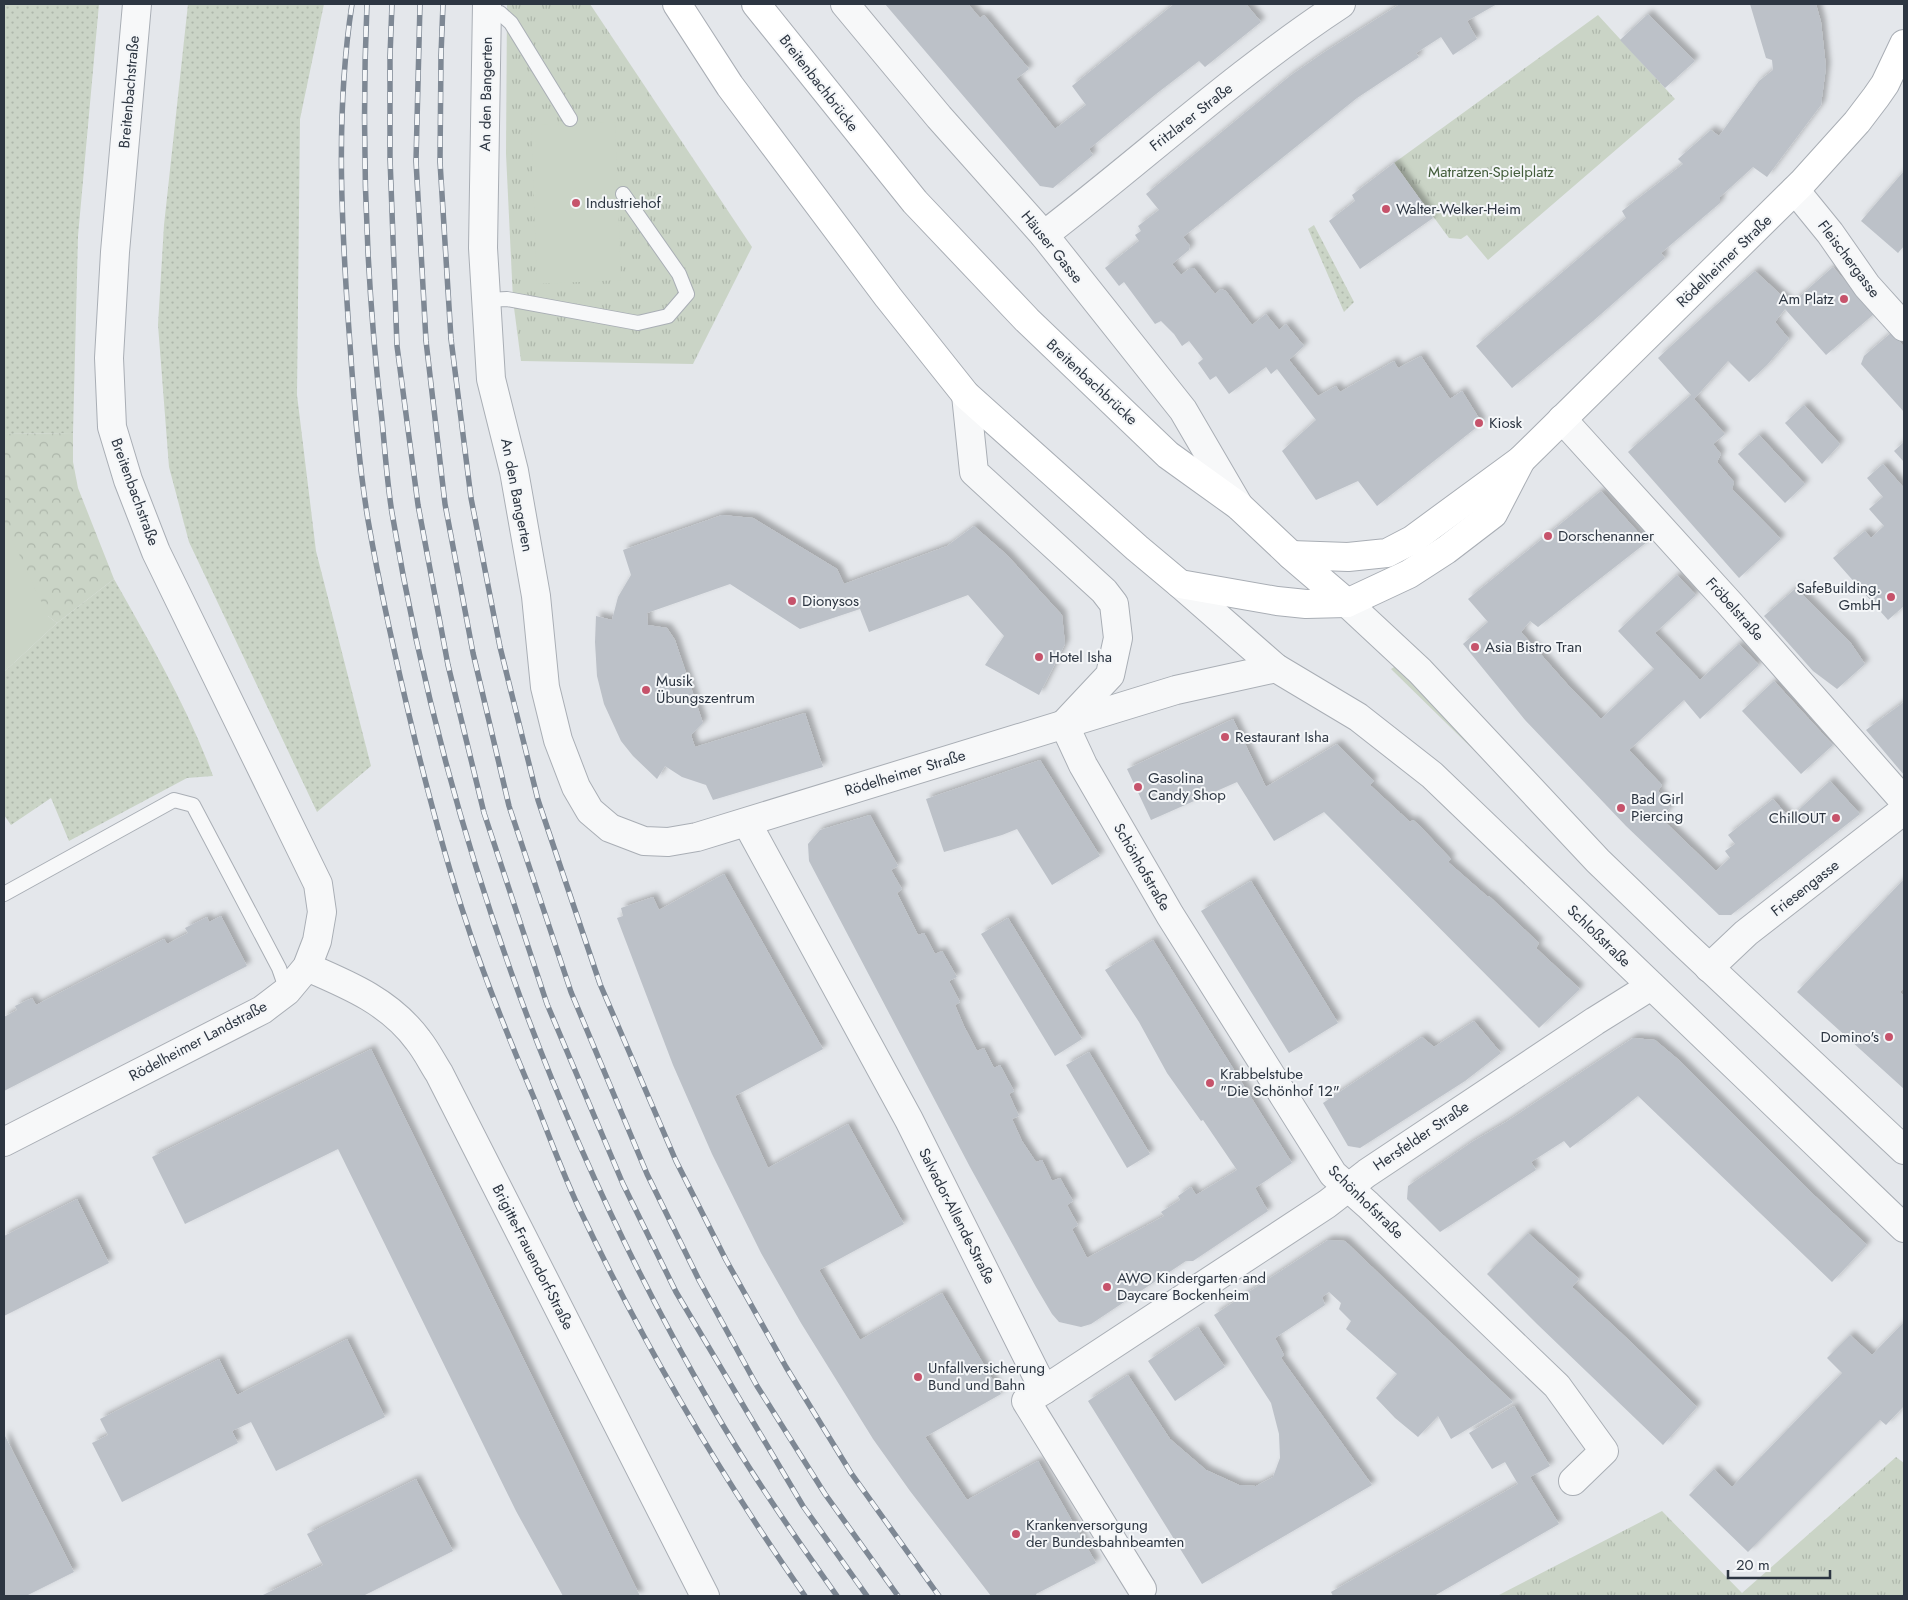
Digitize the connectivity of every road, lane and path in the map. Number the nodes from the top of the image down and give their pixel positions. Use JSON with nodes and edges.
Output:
{"nodes":[{"id":1,"x":137,"y":4,"type":"edge"},
{"id":2,"x":677,"y":4,"type":"edge"},
{"id":3,"x":756,"y":4,"type":"edge"},
{"id":4,"x":845,"y":4,"type":"edge"},
{"id":5,"x":1341,"y":4,"type":"edge"},
{"id":6,"x":487,"y":8,"type":"edge"},
{"id":7,"x":1904,"y":47,"type":"edge"},
{"id":8,"x":570,"y":119,"type":"dead end"},
{"id":9,"x":1794,"y":190,"type":"junction"},
{"id":10,"x":624,"y":194,"type":"dead end"},
{"id":11,"x":1044,"y":235,"type":"junction"},
{"id":12,"x":486,"y":300,"type":"junction"},
{"id":13,"x":1904,"y":327,"type":"edge"},
{"id":14,"x":966,"y":395,"type":"junction"},
{"id":15,"x":1562,"y":419,"type":"junction"},
{"id":16,"x":1521,"y":460,"type":"junction"},
{"id":17,"x":1239,"y":506,"type":"junction"},
{"id":18,"x":1291,"y":555,"type":"junction"},
{"id":19,"x":1180,"y":584,"type":"junction"},
{"id":20,"x":1347,"y":603,"type":"junction"},
{"id":21,"x":1276,"y":668,"type":"junction"},
{"id":22,"x":1064,"y":724,"type":"junction"},
{"id":23,"x":1904,"y":801,"type":"edge"},
{"id":24,"x":1904,"y":810,"type":"edge"},
{"id":25,"x":747,"y":822,"type":"junction"},
{"id":26,"x":318,"y":884,"type":"joint"},
{"id":27,"x":4,"y":894,"type":"edge"},
{"id":28,"x":307,"y":967,"type":"junction"},
{"id":29,"x":1709,"y":968,"type":"junction"},
{"id":30,"x":1651,"y":986,"type":"junction"},
{"id":31,"x":287,"y":991,"type":"junction"},
{"id":32,"x":4,"y":1142,"type":"edge"},
{"id":33,"x":1904,"y":1150,"type":"edge"},
{"id":34,"x":1348,"y":1188,"type":"junction"},
{"id":35,"x":1904,"y":1228,"type":"edge"},
{"id":36,"x":1044,"y":1390,"type":"junction"},
{"id":37,"x":1573,"y":1481,"type":"dead end"},
{"id":38,"x":1145,"y":1593,"type":"edge"},
{"id":39,"x":705,"y":1596,"type":"edge"}],
"edges":[{"from":1,"to":26,"type":"street","name":"Breitenbachstraße"},
{"from":2,"to":14,"type":"main road"},
{"from":3,"to":17,"type":"main road","name":"Breitenbachbrücke"},
{"from":4,"to":11,"type":"street","name":"Häuser Gasse"},
{"from":5,"to":11,"type":"street","name":"Fritzlarer Straße"},
{"from":6,"to":8,"type":"lane"},
{"from":6,"to":12,"type":"street","name":"An den Bangerten"},
{"from":7,"to":9,"type":"main road","name":"Rödelheimer Straße"},
{"from":9,"to":13,"type":"street","name":"Fleischergasse"},
{"from":9,"to":15,"type":"main road","name":"Rödelheimer Straße"},
{"from":10,"to":12,"type":"lane"},
{"from":11,"to":17,"type":"street","name":"Häuser Gasse"},
{"from":12,"to":25,"type":"street","name":"An den Bangerten"},
{"from":14,"to":19,"type":"main road"},
{"from":14,"to":22,"type":"street","name":"Rödelheimer Straße"},
{"from":15,"to":16,"type":"main road","name":"Rödelheimer Straße"},
{"from":15,"to":23,"type":"street","name":"Fröbelstraße"},
{"from":16,"to":18,"type":"main road","name":"Rödelheimer Straße"},
{"from":16,"to":20,"type":"main road","name":"Rödelheimer Straße"},
{"from":17,"to":18,"type":"main road","name":"Breitenbachbrücke"},
{"from":18,"to":20,"type":"main road","name":"Breitenbachbrücke"},
{"from":19,"to":20,"type":"main road"},
{"from":19,"to":21,"type":"street"},
{"from":20,"to":29,"type":"street"},
{"from":21,"to":22,"type":"street","name":"Rödelheimer Straße"},
{"from":21,"to":30,"type":"street","name":"Schloßstraße"},
{"from":22,"to":25,"type":"street","name":"Rödelheimer Straße"},
{"from":22,"to":34,"type":"street","name":"Schönhofstraße"},
{"from":24,"to":29,"type":"street","name":"Friesengasse"},
{"from":25,"to":36,"type":"street","name":"Salvador-Allende-Straße"},
{"from":26,"to":28,"type":"street","name":"Rödelheimer Landstraße"},
{"from":27,"to":31,"type":"lane"},
{"from":28,"to":31,"type":"street","name":"Rödelheimer Landstraße"},
{"from":28,"to":39,"type":"street","name":"Brigitte-Frauendorf-Straße"},
{"from":29,"to":33,"type":"street"},
{"from":30,"to":34,"type":"street","name":"Hersfelder Straße"},
{"from":30,"to":35,"type":"street","name":"Schloßstraße"},
{"from":31,"to":32,"type":"street","name":"Rödelheimer Landstraße"},
{"from":34,"to":36,"type":"street","name":"Hersfelder Straße"},
{"from":34,"to":37,"type":"street","name":"Schönhofstraße"},
{"from":36,"to":38,"type":"street"}]}
